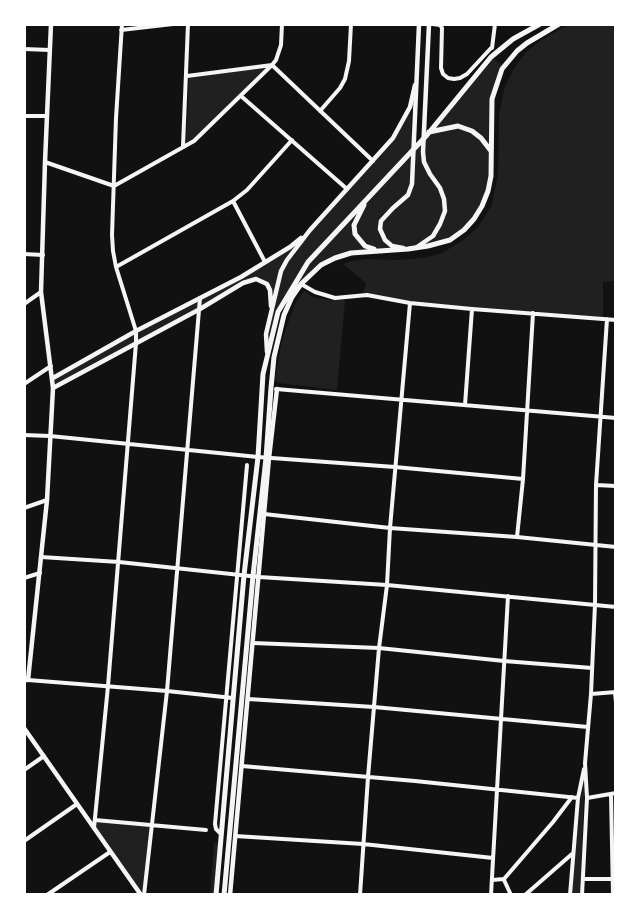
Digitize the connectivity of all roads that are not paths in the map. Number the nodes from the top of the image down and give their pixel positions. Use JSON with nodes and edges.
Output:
{"nodes":[{"id":1,"x":51,"y":24,"type":"edge"},
{"id":2,"x":122,"y":24,"type":"edge"},
{"id":3,"x":173,"y":24,"type":"edge"},
{"id":4,"x":188,"y":24,"type":"edge"},
{"id":5,"x":282,"y":24,"type":"edge"},
{"id":6,"x":351,"y":24,"type":"edge"},
{"id":7,"x":419,"y":24,"type":"edge"},
{"id":8,"x":431,"y":24,"type":"edge"},
{"id":9,"x":495,"y":24,"type":"edge"},
{"id":10,"x":540,"y":24,"type":"edge"},
{"id":11,"x":559,"y":24,"type":"edge"},
{"id":12,"x":122,"y":30,"type":"junction"},
{"id":13,"x":492,"y":47,"type":"junction"},
{"id":14,"x":24,"y":49,"type":"edge"},
{"id":15,"x":50,"y":50,"type":"junction"},
{"id":16,"x":491,"y":57,"type":"junction"},
{"id":17,"x":272,"y":65,"type":"junction"},
{"id":18,"x":418,"y":72,"type":"junction"},
{"id":19,"x":187,"y":76,"type":"junction"},
{"id":20,"x":241,"y":96,"type":"junction"},
{"id":21,"x":320,"y":111,"type":"junction"},
{"id":22,"x":24,"y":116,"type":"edge"},
{"id":23,"x":47,"y":116,"type":"junction"},
{"id":24,"x":428,"y":133,"type":"junction"},
{"id":25,"x":292,"y":140,"type":"junction"},
{"id":26,"x":183,"y":147,"type":"junction"},
{"id":27,"x":492,"y":152,"type":"junction"},
{"id":28,"x":373,"y":161,"type":"junction"},
{"id":29,"x":45,"y":162,"type":"junction"},
{"id":30,"x":114,"y":186,"type":"junction"},
{"id":31,"x":348,"y":189,"type":"junction"},
{"id":32,"x":368,"y":198,"type":"junction"},
{"id":33,"x":233,"y":201,"type":"junction"},
{"id":34,"x":310,"y":230,"type":"junction"},
{"id":35,"x":412,"y":249,"type":"junction"},
{"id":36,"x":385,"y":251,"type":"junction"},
{"id":37,"x":24,"y":255,"type":"edge"},
{"id":38,"x":43,"y":255,"type":"junction"},
{"id":39,"x":265,"y":262,"type":"junction"},
{"id":40,"x":116,"y":267,"type":"junction"},
{"id":41,"x":301,"y":284,"type":"junction"},
{"id":42,"x":41,"y":292,"type":"junction"},
{"id":43,"x":200,"y":297,"type":"junction"},
{"id":44,"x":410,"y":303,"type":"junction"},
{"id":45,"x":24,"y":304,"type":"edge"},
{"id":46,"x":200,"y":309,"type":"junction"},
{"id":47,"x":472,"y":309,"type":"junction"},
{"id":48,"x":533,"y":313,"type":"junction"},
{"id":49,"x":271,"y":315,"type":"junction"},
{"id":50,"x":607,"y":319,"type":"junction"},
{"id":51,"x":616,"y":320,"type":"edge"},
{"id":52,"x":136,"y":332,"type":"junction"},
{"id":53,"x":136,"y":343,"type":"junction"},
{"id":54,"x":267,"y":355,"type":"junction"},
{"id":55,"x":51,"y":366,"type":"junction"},
{"id":56,"x":53,"y":378,"type":"junction"},
{"id":57,"x":24,"y":384,"type":"edge"},
{"id":58,"x":53,"y":388,"type":"junction"},
{"id":59,"x":274,"y":388,"type":"junction"},
{"id":60,"x":402,"y":399,"type":"junction"},
{"id":61,"x":465,"y":405,"type":"junction"},
{"id":62,"x":526,"y":409,"type":"junction"},
{"id":63,"x":601,"y":417,"type":"junction"},
{"id":64,"x":616,"y":418,"type":"edge"},
{"id":65,"x":24,"y":435,"type":"edge"},
{"id":66,"x":50,"y":436,"type":"junction"},
{"id":67,"x":127,"y":445,"type":"junction"},
{"id":68,"x":188,"y":450,"type":"junction"},
{"id":69,"x":258,"y":457,"type":"junction"},
{"id":70,"x":268,"y":458,"type":"junction"},
{"id":71,"x":247,"y":465,"type":"dead end"},
{"id":72,"x":395,"y":467,"type":"junction"},
{"id":73,"x":523,"y":479,"type":"junction"},
{"id":74,"x":596,"y":484,"type":"junction"},
{"id":75,"x":616,"y":486,"type":"edge"},
{"id":76,"x":47,"y":500,"type":"junction"},
{"id":77,"x":24,"y":508,"type":"edge"},
{"id":78,"x":264,"y":514,"type":"junction"},
{"id":79,"x":390,"y":528,"type":"junction"},
{"id":80,"x":517,"y":537,"type":"junction"},
{"id":81,"x":595,"y":545,"type":"junction"},
{"id":82,"x":616,"y":547,"type":"edge"},
{"id":83,"x":41,"y":557,"type":"junction"},
{"id":84,"x":118,"y":562,"type":"junction"},
{"id":85,"x":177,"y":568,"type":"junction"},
{"id":86,"x":40,"y":573,"type":"junction"},
{"id":87,"x":237,"y":574,"type":"junction"},
{"id":88,"x":244,"y":575,"type":"junction"},
{"id":89,"x":256,"y":577,"type":"junction"},
{"id":90,"x":24,"y":578,"type":"edge"},
{"id":91,"x":387,"y":585,"type":"junction"},
{"id":92,"x":508,"y":596,"type":"junction"},
{"id":93,"x":595,"y":604,"type":"junction"},
{"id":94,"x":616,"y":607,"type":"edge"},
{"id":95,"x":253,"y":642,"type":"junction"},
{"id":96,"x":379,"y":648,"type":"junction"},
{"id":97,"x":504,"y":661,"type":"junction"},
{"id":98,"x":592,"y":668,"type":"junction"},
{"id":99,"x":26,"y":680,"type":"edge"},
{"id":100,"x":108,"y":686,"type":"junction"},
{"id":101,"x":167,"y":691,"type":"junction"},
{"id":102,"x":615,"y":693,"type":"edge"},
{"id":103,"x":591,"y":694,"type":"junction"},
{"id":104,"x":225,"y":697,"type":"junction"},
{"id":105,"x":233,"y":698,"type":"junction"},
{"id":106,"x":248,"y":699,"type":"junction"},
{"id":107,"x":616,"y":702,"type":"edge"},
{"id":108,"x":374,"y":707,"type":"junction"},
{"id":109,"x":501,"y":719,"type":"junction"},
{"id":110,"x":588,"y":727,"type":"junction"},
{"id":111,"x":24,"y":728,"type":"edge"},
{"id":112,"x":44,"y":756,"type":"junction"},
{"id":113,"x":585,"y":763,"type":"junction"},
{"id":114,"x":242,"y":766,"type":"junction"},
{"id":115,"x":24,"y":770,"type":"edge"},
{"id":116,"x":368,"y":777,"type":"junction"},
{"id":117,"x":497,"y":789,"type":"junction"},
{"id":118,"x":613,"y":794,"type":"edge"},
{"id":119,"x":572,"y":797,"type":"junction"},
{"id":120,"x":578,"y":798,"type":"junction"},
{"id":121,"x":586,"y":798,"type":"junction"},
{"id":122,"x":77,"y":804,"type":"junction"},
{"id":123,"x":95,"y":819,"type":"junction"},
{"id":124,"x":152,"y":825,"type":"junction"},
{"id":125,"x":94,"y":828,"type":"junction"},
{"id":126,"x":206,"y":830,"type":"dead end"},
{"id":127,"x":221,"y":834,"type":"junction"},
{"id":128,"x":235,"y":836,"type":"junction"},
{"id":129,"x":24,"y":841,"type":"edge"},
{"id":130,"x":363,"y":844,"type":"junction"},
{"id":131,"x":110,"y":852,"type":"junction"},
{"id":132,"x":573,"y":854,"type":"junction"},
{"id":133,"x":493,"y":858,"type":"junction"},
{"id":134,"x":504,"y":879,"type":"junction"},
{"id":135,"x":583,"y":879,"type":"junction"},
{"id":136,"x":615,"y":879,"type":"edge"},
{"id":137,"x":492,"y":880,"type":"junction"},
{"id":138,"x":47,"y":895,"type":"edge"},
{"id":139,"x":142,"y":895,"type":"edge"},
{"id":140,"x":216,"y":895,"type":"edge"},
{"id":141,"x":224,"y":895,"type":"edge"},
{"id":142,"x":230,"y":895,"type":"edge"},
{"id":143,"x":360,"y":895,"type":"edge"},
{"id":144,"x":491,"y":895,"type":"edge"},
{"id":145,"x":512,"y":895,"type":"edge"},
{"id":146,"x":525,"y":895,"type":"edge"},
{"id":147,"x":570,"y":895,"type":"edge"},
{"id":148,"x":582,"y":895,"type":"edge"},
{"id":149,"x":613,"y":895,"type":"edge"}],
"edges":[{"from":1,"to":15,"type":"street"},
{"from":2,"to":12,"type":"street"},
{"from":3,"to":12,"type":"street"},
{"from":4,"to":19,"type":"street"},
{"from":5,"to":17,"type":"street"},
{"from":6,"to":21,"type":"street"},
{"from":7,"to":18,"type":"street"},
{"from":8,"to":13,"type":"street"},
{"from":8,"to":35,"type":"street"},
{"from":9,"to":13,"type":"street"},
{"from":10,"to":16,"type":"main road"},
{"from":11,"to":27,"type":"main road"},
{"from":12,"to":30,"type":"street"},
{"from":13,"to":16,"type":"street"},
{"from":14,"to":15,"type":"street"},
{"from":15,"to":23,"type":"street"},
{"from":16,"to":24,"type":"main road"},
{"from":17,"to":19,"type":"street"},
{"from":17,"to":20,"type":"street"},
{"from":17,"to":21,"type":"street"},
{"from":18,"to":28,"type":"street"},
{"from":18,"to":35,"type":"street"},
{"from":19,"to":26,"type":"street"},
{"from":20,"to":25,"type":"street"},
{"from":20,"to":26,"type":"street"},
{"from":21,"to":28,"type":"street"},
{"from":22,"to":23,"type":"street"},
{"from":23,"to":29,"type":"street"},
{"from":24,"to":27,"type":"main road"},
{"from":24,"to":32,"type":"main road"},
{"from":25,"to":31,"type":"street"},
{"from":25,"to":33,"type":"street"},
{"from":26,"to":30,"type":"street"},
{"from":27,"to":35,"type":"main road"},
{"from":28,"to":31,"type":"street"},
{"from":29,"to":30,"type":"street"},
{"from":29,"to":38,"type":"street"},
{"from":30,"to":40,"type":"street"},
{"from":31,"to":34,"type":"street"},
{"from":32,"to":36,"type":"main road"},
{"from":32,"to":54,"type":"main road"},
{"from":33,"to":39,"type":"street"},
{"from":33,"to":40,"type":"street"},
{"from":34,"to":39,"type":"street"},
{"from":34,"to":49,"type":"street"},
{"from":35,"to":36,"type":"main road"},
{"from":36,"to":41,"type":"main road"},
{"from":37,"to":38,"type":"street"},
{"from":38,"to":42,"type":"street"},
{"from":39,"to":43,"type":"street"},
{"from":40,"to":52,"type":"street"},
{"from":41,"to":44,"type":"street"},
{"from":41,"to":59,"type":"main road"},
{"from":42,"to":45,"type":"street"},
{"from":42,"to":55,"type":"street"},
{"from":43,"to":46,"type":"street"},
{"from":43,"to":52,"type":"street"},
{"from":44,"to":47,"type":"street"},
{"from":44,"to":60,"type":"street"},
{"from":46,"to":49,"type":"street"},
{"from":46,"to":53,"type":"street"},
{"from":46,"to":68,"type":"street"},
{"from":47,"to":48,"type":"street"},
{"from":47,"to":61,"type":"street"},
{"from":48,"to":50,"type":"street"},
{"from":48,"to":62,"type":"street"},
{"from":49,"to":54,"type":"street"},
{"from":50,"to":51,"type":"street"},
{"from":50,"to":63,"type":"street"},
{"from":52,"to":53,"type":"street"},
{"from":52,"to":56,"type":"street"},
{"from":53,"to":58,"type":"street"},
{"from":53,"to":67,"type":"street"},
{"from":54,"to":69,"type":"main road"},
{"from":55,"to":56,"type":"street"},
{"from":55,"to":57,"type":"street"},
{"from":56,"to":58,"type":"street"},
{"from":58,"to":66,"type":"street"},
{"from":59,"to":60,"type":"street"},
{"from":59,"to":70,"type":"main road"},
{"from":60,"to":61,"type":"street"},
{"from":60,"to":72,"type":"street"},
{"from":61,"to":62,"type":"street"},
{"from":62,"to":63,"type":"street"},
{"from":62,"to":73,"type":"street"},
{"from":63,"to":64,"type":"street"},
{"from":63,"to":74,"type":"street"},
{"from":65,"to":66,"type":"street"},
{"from":66,"to":67,"type":"street"},
{"from":66,"to":76,"type":"street"},
{"from":67,"to":68,"type":"street"},
{"from":67,"to":84,"type":"street"},
{"from":68,"to":69,"type":"street"},
{"from":68,"to":85,"type":"street"},
{"from":69,"to":70,"type":"street"},
{"from":69,"to":88,"type":"main road"},
{"from":70,"to":72,"type":"street"},
{"from":70,"to":78,"type":"street"},
{"from":70,"to":89,"type":"main road"},
{"from":71,"to":87,"type":"street"},
{"from":72,"to":73,"type":"street"},
{"from":72,"to":79,"type":"street"},
{"from":73,"to":80,"type":"street"},
{"from":74,"to":75,"type":"street"},
{"from":74,"to":81,"type":"street"},
{"from":76,"to":77,"type":"street"},
{"from":76,"to":83,"type":"street"},
{"from":78,"to":79,"type":"street"},
{"from":78,"to":89,"type":"street"},
{"from":79,"to":80,"type":"street"},
{"from":79,"to":91,"type":"street"},
{"from":80,"to":81,"type":"street"},
{"from":81,"to":82,"type":"street"},
{"from":81,"to":93,"type":"street"},
{"from":83,"to":84,"type":"street"},
{"from":83,"to":86,"type":"street"},
{"from":84,"to":85,"type":"street"},
{"from":84,"to":100,"type":"street"},
{"from":85,"to":87,"type":"street"},
{"from":85,"to":101,"type":"street"},
{"from":86,"to":90,"type":"street"},
{"from":86,"to":99,"type":"street"},
{"from":87,"to":88,"type":"street"},
{"from":87,"to":104,"type":"street"},
{"from":88,"to":89,"type":"street"},
{"from":88,"to":105,"type":"main road"},
{"from":89,"to":91,"type":"street"},
{"from":89,"to":95,"type":"street"},
{"from":89,"to":141,"type":"main road"},
{"from":91,"to":92,"type":"street"},
{"from":91,"to":96,"type":"street"},
{"from":92,"to":93,"type":"street"},
{"from":92,"to":97,"type":"street"},
{"from":93,"to":94,"type":"street"},
{"from":93,"to":98,"type":"street"},
{"from":95,"to":96,"type":"street"},
{"from":95,"to":106,"type":"street"},
{"from":96,"to":97,"type":"street"},
{"from":96,"to":108,"type":"street"},
{"from":97,"to":98,"type":"street"},
{"from":97,"to":109,"type":"street"},
{"from":98,"to":103,"type":"street"},
{"from":99,"to":100,"type":"street"},
{"from":100,"to":101,"type":"street"},
{"from":100,"to":123,"type":"street"},
{"from":101,"to":104,"type":"street"},
{"from":101,"to":124,"type":"street"},
{"from":102,"to":103,"type":"street"},
{"from":102,"to":107,"type":"street"},
{"from":103,"to":110,"type":"street"},
{"from":104,"to":105,"type":"street"},
{"from":104,"to":127,"type":"street"},
{"from":105,"to":127,"type":"main road"},
{"from":106,"to":108,"type":"street"},
{"from":106,"to":114,"type":"street"},
{"from":108,"to":109,"type":"street"},
{"from":108,"to":116,"type":"street"},
{"from":109,"to":110,"type":"street"},
{"from":109,"to":117,"type":"street"},
{"from":110,"to":113,"type":"street"},
{"from":111,"to":112,"type":"street"},
{"from":112,"to":115,"type":"street"},
{"from":112,"to":122,"type":"street"},
{"from":113,"to":120,"type":"street"},
{"from":113,"to":121,"type":"street"},
{"from":114,"to":116,"type":"street"},
{"from":114,"to":128,"type":"street"},
{"from":116,"to":117,"type":"street"},
{"from":116,"to":130,"type":"street"},
{"from":117,"to":119,"type":"street"},
{"from":117,"to":133,"type":"street"},
{"from":118,"to":121,"type":"street"},
{"from":118,"to":136,"type":"street"},
{"from":119,"to":120,"type":"street"},
{"from":119,"to":134,"type":"street"},
{"from":120,"to":132,"type":"street"},
{"from":121,"to":135,"type":"street"},
{"from":122,"to":125,"type":"street"},
{"from":122,"to":129,"type":"street"},
{"from":123,"to":124,"type":"street"},
{"from":123,"to":125,"type":"street"},
{"from":124,"to":126,"type":"street"},
{"from":124,"to":139,"type":"street"},
{"from":125,"to":131,"type":"street"},
{"from":127,"to":140,"type":"main road"},
{"from":128,"to":130,"type":"street"},
{"from":128,"to":142,"type":"street"},
{"from":130,"to":133,"type":"street"},
{"from":130,"to":143,"type":"street"},
{"from":131,"to":138,"type":"street"},
{"from":131,"to":139,"type":"street"},
{"from":132,"to":146,"type":"street"},
{"from":132,"to":147,"type":"street"},
{"from":133,"to":137,"type":"street"},
{"from":134,"to":137,"type":"street"},
{"from":134,"to":145,"type":"street"},
{"from":135,"to":136,"type":"street"},
{"from":135,"to":148,"type":"street"},
{"from":136,"to":149,"type":"street"},
{"from":137,"to":144,"type":"street"}]}
